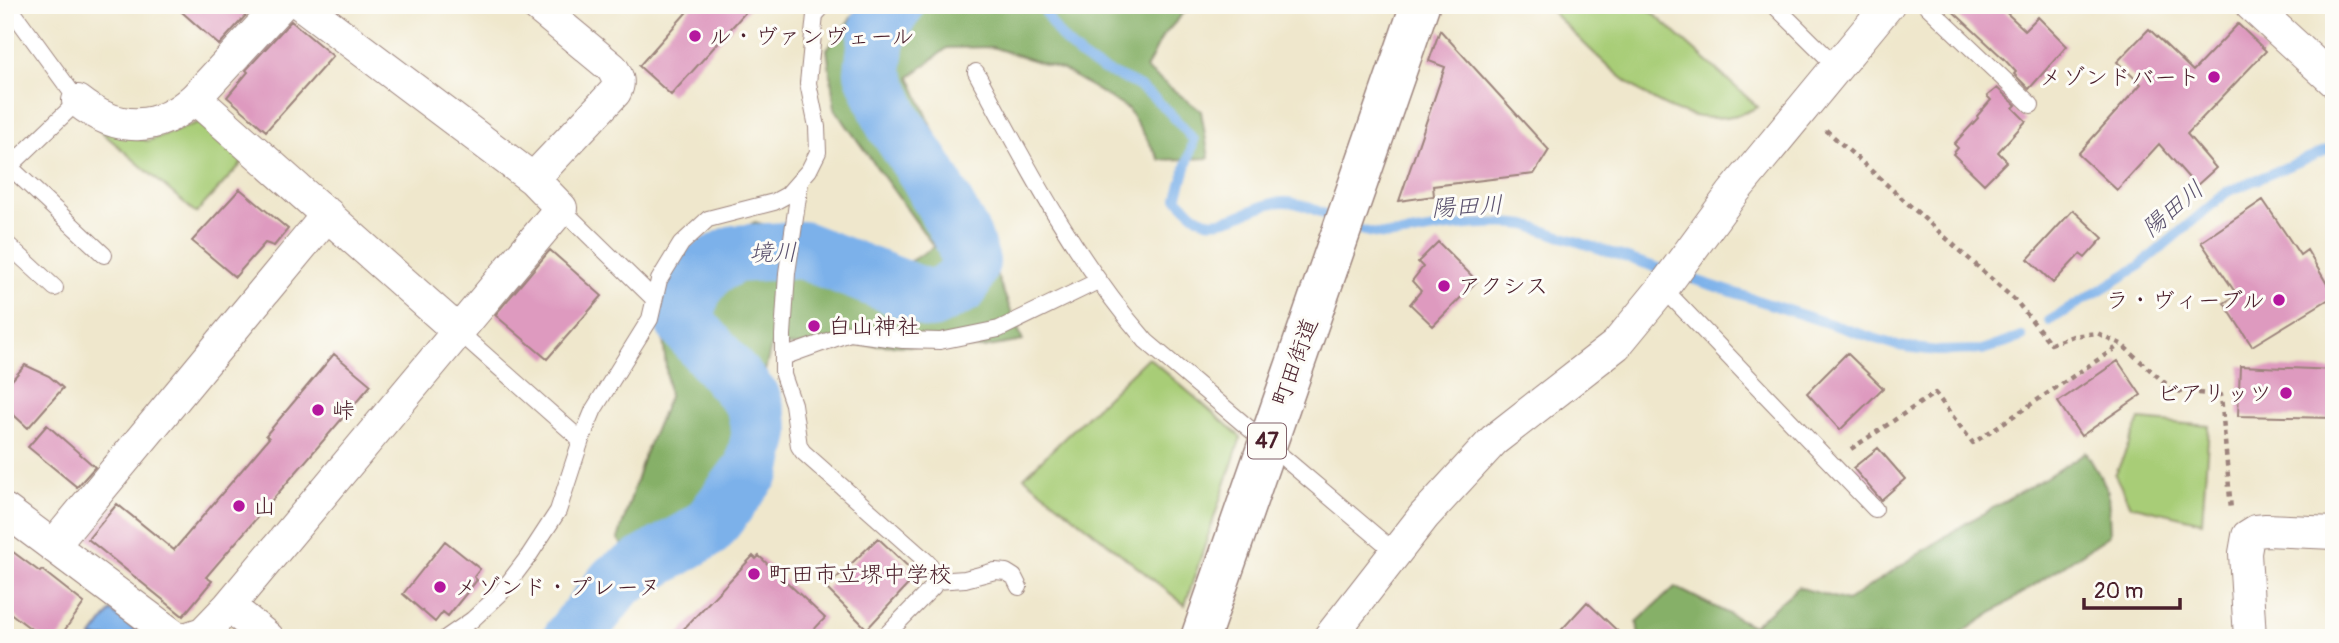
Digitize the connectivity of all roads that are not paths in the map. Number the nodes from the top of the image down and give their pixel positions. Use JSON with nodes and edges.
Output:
{"nodes":[{"id":1,"x":8,"y":5,"type":"edge"},
{"id":2,"x":281,"y":5,"type":"edge"},
{"id":3,"x":302,"y":5,"type":"edge"},
{"id":4,"x":536,"y":5,"type":"edge"},
{"id":5,"x":1420,"y":5,"type":"edge"},
{"id":6,"x":1774,"y":5,"type":"edge"},
{"id":7,"x":1888,"y":5,"type":"edge"},
{"id":8,"x":1926,"y":5,"type":"edge"},
{"id":9,"x":2251,"y":5,"type":"edge"},
{"id":10,"x":814,"y":9,"type":"edge"},
{"id":11,"x":1837,"y":67,"type":"junction"},
{"id":12,"x":976,"y":72,"type":"dead end"},
{"id":13,"x":2330,"y":75,"type":"edge"},
{"id":14,"x":195,"y":97,"type":"junction"},
{"id":15,"x":78,"y":102,"type":"junction"},
{"id":16,"x":2031,"y":105,"type":"dead end"},
{"id":17,"x":8,"y":169,"type":"edge"},
{"id":18,"x":533,"y":179,"type":"junction"},
{"id":19,"x":800,"y":183,"type":"junction"},
{"id":20,"x":561,"y":208,"type":"junction"},
{"id":21,"x":328,"y":214,"type":"junction"},
{"id":22,"x":5,"y":242,"type":"edge"},
{"id":23,"x":104,"y":255,"type":"dead end"},
{"id":24,"x":1670,"y":277,"type":"junction"},
{"id":25,"x":1098,"y":281,"type":"junction"},
{"id":26,"x":55,"y":288,"type":"dead end"},
{"id":27,"x":654,"y":299,"type":"junction"},
{"id":28,"x":458,"y":331,"type":"junction"},
{"id":29,"x":783,"y":357,"type":"junction"},
{"id":30,"x":581,"y":440,"type":"junction"},
{"id":31,"x":1267,"y":443,"type":"junction"},
{"id":32,"x":1874,"y":509,"type":"dead end"},
{"id":33,"x":5,"y":510,"type":"edge"},
{"id":34,"x":2334,"y":533,"type":"edge"},
{"id":35,"x":53,"y":546,"type":"junction"},
{"id":36,"x":1396,"y":553,"type":"junction"},
{"id":37,"x":936,"y":581,"type":"junction"},
{"id":38,"x":1020,"y":587,"type":"dead end"},
{"id":39,"x":229,"y":606,"type":"junction"},
{"id":40,"x":181,"y":638,"type":"edge"},
{"id":41,"x":188,"y":638,"type":"edge"},
{"id":42,"x":268,"y":638,"type":"edge"},
{"id":43,"x":446,"y":638,"type":"edge"},
{"id":44,"x":883,"y":638,"type":"edge"},
{"id":45,"x":1200,"y":638,"type":"edge"},
{"id":46,"x":1329,"y":638,"type":"edge"},
{"id":47,"x":2250,"y":638,"type":"edge"}],
"edges":[{"from":1,"to":15,"type":"lane"},
{"from":2,"to":14,"type":"street"},
{"from":3,"to":18,"type":"street"},
{"from":4,"to":18,"type":"street"},
{"from":5,"to":31,"type":"main road","name":"町田街道","number":"47"},
{"from":6,"to":11,"type":"lane"},
{"from":7,"to":11,"type":"street"},
{"from":8,"to":16,"type":"lane"},
{"from":9,"to":13,"type":"street"},
{"from":10,"to":19,"type":"lane"},
{"from":11,"to":24,"type":"street"},
{"from":12,"to":25,"type":"lane"},
{"from":14,"to":15,"type":"street"},
{"from":14,"to":21,"type":"street"},
{"from":15,"to":17,"type":"lane"},
{"from":17,"to":23,"type":"lane"},
{"from":18,"to":20,"type":"street"},
{"from":19,"to":27,"type":"lane"},
{"from":19,"to":29,"type":"lane"},
{"from":20,"to":27,"type":"lane"},
{"from":20,"to":28,"type":"street"},
{"from":21,"to":28,"type":"street"},
{"from":21,"to":35,"type":"street"},
{"from":22,"to":26,"type":"lane"},
{"from":24,"to":32,"type":"lane"},
{"from":24,"to":36,"type":"street"},
{"from":25,"to":29,"type":"lane"},
{"from":25,"to":31,"type":"lane"},
{"from":27,"to":30,"type":"lane"},
{"from":28,"to":30,"type":"lane"},
{"from":28,"to":39,"type":"street"},
{"from":29,"to":37,"type":"lane"},
{"from":30,"to":43,"type":"lane"},
{"from":31,"to":36,"type":"lane"},
{"from":31,"to":45,"type":"main road","name":"町田街道","number":"47"},
{"from":33,"to":35,"type":"street"},
{"from":34,"to":47,"type":"street"},
{"from":35,"to":40,"type":"street"},
{"from":36,"to":46,"type":"street"},
{"from":37,"to":38,"type":"lane"},
{"from":37,"to":44,"type":"lane"},
{"from":39,"to":41,"type":"street"},
{"from":39,"to":42,"type":"street"}]}
